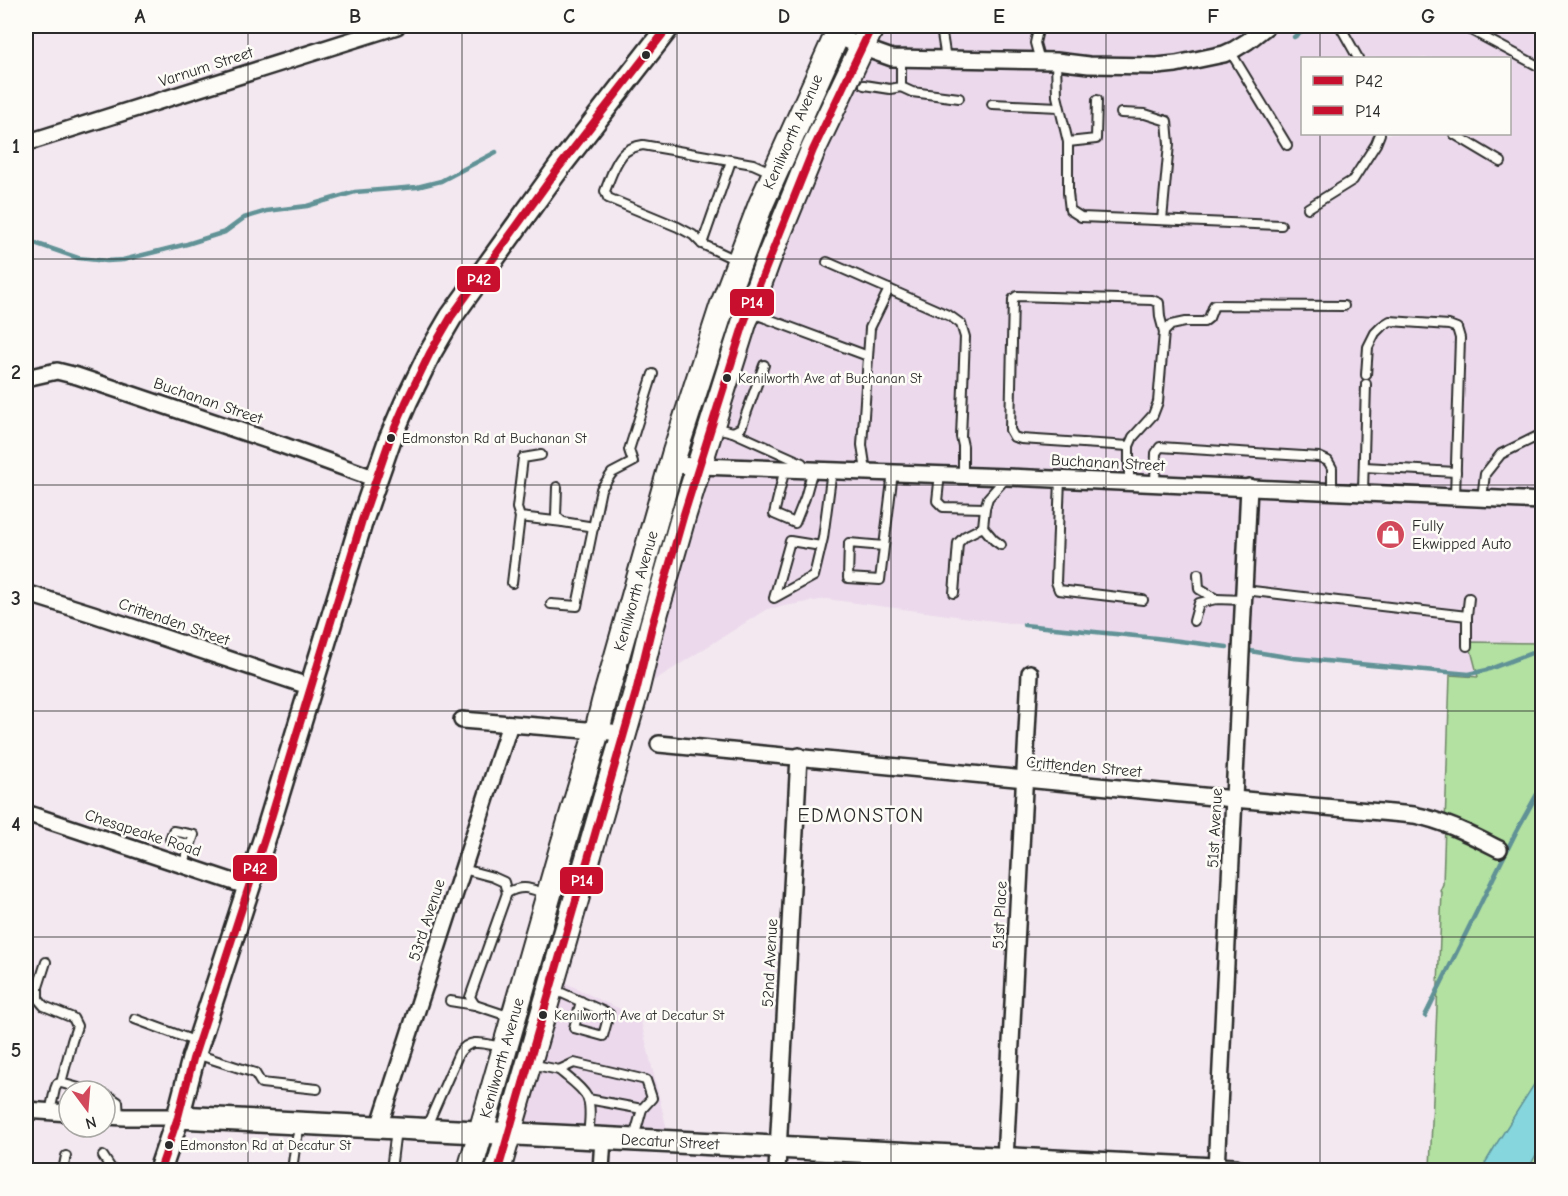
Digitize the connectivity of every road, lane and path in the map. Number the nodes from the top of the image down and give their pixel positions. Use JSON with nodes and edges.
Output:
{"nodes":[{"id":1,"x":397,"y":26,"type":"edge"},
{"id":2,"x":872,"y":26,"type":"edge"},
{"id":3,"x":943,"y":26,"type":"edge"},
{"id":4,"x":1039,"y":26,"type":"edge"},
{"id":5,"x":1267,"y":26,"type":"edge"},
{"id":6,"x":1340,"y":26,"type":"edge"},
{"id":7,"x":1463,"y":26,"type":"edge"},
{"id":8,"x":661,"y":28,"type":"edge"},
{"id":9,"x":838,"y":30,"type":"edge"},
{"id":10,"x":861,"y":47,"type":"junction"},
{"id":11,"x":1230,"y":51,"type":"junction"},
{"id":12,"x":1358,"y":57,"type":"edge"},
{"id":13,"x":901,"y":59,"type":"junction"},
{"id":14,"x":946,"y":59,"type":"junction"},
{"id":15,"x":1040,"y":61,"type":"junction"},
{"id":16,"x":1056,"y":61,"type":"junction"},
{"id":17,"x":1542,"y":68,"type":"edge"},
{"id":18,"x":864,"y":85,"type":"dead end"},
{"id":19,"x":901,"y":87,"type":"junction"},
{"id":20,"x":959,"y":98,"type":"dead end"},
{"id":21,"x":1097,"y":99,"type":"dead end"},
{"id":22,"x":992,"y":104,"type":"dead end"},
{"id":23,"x":1059,"y":107,"type":"junction"},
{"id":24,"x":1121,"y":113,"type":"dead end"},
{"id":25,"x":1380,"y":135,"type":"edge"},
{"id":26,"x":1456,"y":135,"type":"edge"},
{"id":27,"x":1068,"y":142,"type":"junction"},
{"id":28,"x":26,"y":143,"type":"edge"},
{"id":29,"x":1287,"y":145,"type":"dead end"},
{"id":30,"x":732,"y":161,"type":"junction"},
{"id":31,"x":1501,"y":162,"type":"dead end"},
{"id":32,"x":775,"y":173,"type":"junction"},
{"id":33,"x":1308,"y":208,"type":"dead end"},
{"id":34,"x":1162,"y":220,"type":"junction"},
{"id":35,"x":1281,"y":225,"type":"dead end"},
{"id":36,"x":702,"y":244,"type":"junction"},
{"id":37,"x":738,"y":261,"type":"junction"},
{"id":38,"x":827,"y":262,"type":"dead end"},
{"id":39,"x":889,"y":289,"type":"junction"},
{"id":40,"x":1344,"y":306,"type":"dead end"},
{"id":41,"x":749,"y":312,"type":"junction"},
{"id":42,"x":1164,"y":332,"type":"junction"},
{"id":43,"x":868,"y":356,"type":"junction"},
{"id":44,"x":764,"y":365,"type":"dead end"},
{"id":45,"x":653,"y":374,"type":"dead end"},
{"id":46,"x":1366,"y":375,"type":"dead end"},
{"id":47,"x":26,"y":378,"type":"edge"},
{"id":48,"x":1366,"y":384,"type":"dead end"},
{"id":49,"x":722,"y":429,"type":"junction"},
{"id":50,"x":1542,"y":435,"type":"edge"},
{"id":51,"x":1129,"y":446,"type":"junction"},
{"id":52,"x":541,"y":455,"type":"dead end"},
{"id":53,"x":671,"y":465,"type":"junction"},
{"id":54,"x":699,"y":466,"type":"junction"},
{"id":55,"x":1364,"y":467,"type":"junction"},
{"id":56,"x":785,"y":468,"type":"junction"},
{"id":57,"x":810,"y":469,"type":"junction"},
{"id":58,"x":832,"y":470,"type":"junction"},
{"id":59,"x":866,"y":471,"type":"junction"},
{"id":60,"x":893,"y":472,"type":"junction"},
{"id":61,"x":1456,"y":472,"type":"junction"},
{"id":62,"x":940,"y":474,"type":"junction"},
{"id":63,"x":963,"y":475,"type":"junction"},
{"id":64,"x":1007,"y":477,"type":"junction"},
{"id":65,"x":376,"y":479,"type":"junction"},
{"id":66,"x":1060,"y":479,"type":"junction"},
{"id":67,"x":1129,"y":482,"type":"junction"},
{"id":68,"x":1155,"y":483,"type":"junction"},
{"id":69,"x":557,"y":487,"type":"dead end"},
{"id":70,"x":1250,"y":487,"type":"junction"},
{"id":71,"x":1332,"y":491,"type":"junction"},
{"id":72,"x":1363,"y":492,"type":"junction"},
{"id":73,"x":1455,"y":496,"type":"junction"},
{"id":74,"x":1482,"y":498,"type":"junction"},
{"id":75,"x":1542,"y":501,"type":"edge"},
{"id":76,"x":985,"y":508,"type":"junction"},
{"id":77,"x":520,"y":517,"type":"junction"},
{"id":78,"x":563,"y":522,"type":"junction"},
{"id":79,"x":594,"y":527,"type":"junction"},
{"id":80,"x":983,"y":527,"type":"junction"},
{"id":81,"x":1000,"y":545,"type":"dead end"},
{"id":82,"x":821,"y":546,"type":"junction"},
{"id":83,"x":884,"y":546,"type":"junction"},
{"id":84,"x":1198,"y":573,"type":"dead end"},
{"id":85,"x":512,"y":584,"type":"dead end"},
{"id":86,"x":26,"y":593,"type":"edge"},
{"id":87,"x":954,"y":593,"type":"dead end"},
{"id":88,"x":1244,"y":595,"type":"junction"},
{"id":89,"x":1469,"y":598,"type":"dead end"},
{"id":90,"x":1216,"y":599,"type":"junction"},
{"id":91,"x":1143,"y":600,"type":"dead end"},
{"id":92,"x":551,"y":603,"type":"dead end"},
{"id":93,"x":1467,"y":616,"type":"junction"},
{"id":94,"x":1194,"y":621,"type":"dead end"},
{"id":95,"x":1467,"y":646,"type":"dead end"},
{"id":96,"x":1030,"y":672,"type":"dead end"},
{"id":97,"x":311,"y":687,"type":"junction"},
{"id":98,"x":462,"y":720,"type":"dead end"},
{"id":99,"x":510,"y":724,"type":"junction"},
{"id":100,"x":597,"y":731,"type":"junction"},
{"id":101,"x":623,"y":733,"type":"junction"},
{"id":102,"x":659,"y":744,"type":"dead end"},
{"id":103,"x":799,"y":756,"type":"junction"},
{"id":104,"x":1025,"y":779,"type":"junction"},
{"id":105,"x":1234,"y":799,"type":"junction"},
{"id":106,"x":26,"y":813,"type":"edge"},
{"id":107,"x":190,"y":845,"type":"dead end"},
{"id":108,"x":1499,"y":849,"type":"dead end"},
{"id":109,"x":183,"y":865,"type":"junction"},
{"id":110,"x":463,"y":869,"type":"junction"},
{"id":111,"x":249,"y":887,"type":"junction"},
{"id":112,"x":507,"y":893,"type":"junction"},
{"id":113,"x":548,"y":895,"type":"junction"},
{"id":114,"x":46,"y":962,"type":"dead end"},
{"id":115,"x":550,"y":988,"type":"junction"},
{"id":116,"x":450,"y":1000,"type":"dead end"},
{"id":117,"x":581,"y":1002,"type":"junction"},
{"id":118,"x":475,"y":1005,"type":"junction"},
{"id":119,"x":514,"y":1018,"type":"junction"},
{"id":120,"x":135,"y":1019,"type":"dead end"},
{"id":121,"x":197,"y":1048,"type":"junction"},
{"id":122,"x":506,"y":1048,"type":"junction"},
{"id":123,"x":528,"y":1064,"type":"junction"},
{"id":124,"x":559,"y":1070,"type":"junction"},
{"id":125,"x":63,"y":1079,"type":"edge"},
{"id":126,"x":57,"y":1084,"type":"edge"},
{"id":127,"x":317,"y":1089,"type":"dead end"},
{"id":128,"x":588,"y":1099,"type":"junction"},
{"id":129,"x":642,"y":1109,"type":"junction"},
{"id":130,"x":26,"y":1110,"type":"edge"},
{"id":131,"x":50,"y":1112,"type":"junction"},
{"id":132,"x":57,"y":1112,"type":"edge"},
{"id":133,"x":117,"y":1116,"type":"edge"},
{"id":134,"x":178,"y":1117,"type":"junction"},
{"id":135,"x":302,"y":1123,"type":"junction"},
{"id":136,"x":388,"y":1127,"type":"junction"},
{"id":137,"x":425,"y":1129,"type":"junction"},
{"id":138,"x":481,"y":1132,"type":"junction"},
{"id":139,"x":509,"y":1134,"type":"junction"},
{"id":140,"x":596,"y":1138,"type":"junction"},
{"id":141,"x":634,"y":1140,"type":"junction"},
{"id":142,"x":779,"y":1147,"type":"junction"},
{"id":143,"x":66,"y":1156,"type":"dead end"},
{"id":144,"x":103,"y":1156,"type":"dead end"},
{"id":145,"x":1005,"y":1159,"type":"junction"},
{"id":146,"x":63,"y":1170,"type":"edge"},
{"id":147,"x":112,"y":1170,"type":"edge"},
{"id":148,"x":160,"y":1170,"type":"edge"},
{"id":149,"x":292,"y":1170,"type":"edge"},
{"id":150,"x":391,"y":1170,"type":"edge"},
{"id":151,"x":470,"y":1170,"type":"edge"},
{"id":152,"x":498,"y":1170,"type":"edge"},
{"id":153,"x":601,"y":1170,"type":"edge"},
{"id":154,"x":777,"y":1170,"type":"edge"},
{"id":155,"x":1222,"y":1170,"type":"edge"}],
"edges":[{"from":1,"to":28,"type":"street","name":"Varnum Street"},
{"from":2,"to":10,"type":"main road","name":"Kenilworth Avenue"},
{"from":3,"to":14,"type":"lane"},
{"from":4,"to":15,"type":"lane"},
{"from":5,"to":11,"type":"street"},
{"from":6,"to":12,"type":"lane"},
{"from":7,"to":17,"type":"lane"},
{"from":8,"to":65,"type":"street"},
{"from":9,"to":10,"type":"street"},
{"from":9,"to":32,"type":"main road","name":"Kenilworth Avenue"},
{"from":10,"to":13,"type":"street"},
{"from":10,"to":41,"type":"main road","name":"Kenilworth Avenue"},
{"from":11,"to":16,"type":"street"},
{"from":11,"to":29,"type":"lane"},
{"from":13,"to":14,"type":"street"},
{"from":13,"to":19,"type":"lane"},
{"from":14,"to":15,"type":"street"},
{"from":15,"to":16,"type":"street"},
{"from":16,"to":23,"type":"lane"},
{"from":18,"to":19,"type":"lane"},
{"from":19,"to":20,"type":"lane"},
{"from":21,"to":27,"type":"lane"},
{"from":22,"to":23,"type":"lane"},
{"from":23,"to":27,"type":"lane"},
{"from":24,"to":34,"type":"lane"},
{"from":25,"to":33,"type":"lane"},
{"from":26,"to":31,"type":"lane"},
{"from":27,"to":34,"type":"lane"},
{"from":30,"to":32,"type":"lane"},
{"from":30,"to":36,"type":"lane"},
{"from":30,"to":36,"type":"lane"},
{"from":32,"to":37,"type":"main road","name":"Kenilworth Avenue"},
{"from":34,"to":35,"type":"lane"},
{"from":36,"to":37,"type":"lane"},
{"from":37,"to":53,"type":"main road","name":"Kenilworth Avenue"},
{"from":38,"to":39,"type":"lane"},
{"from":39,"to":43,"type":"lane"},
{"from":39,"to":63,"type":"lane"},
{"from":40,"to":42,"type":"lane"},
{"from":41,"to":43,"type":"lane"},
{"from":41,"to":49,"type":"main road","name":"Kenilworth Avenue"},
{"from":42,"to":51,"type":"lane"},
{"from":42,"to":51,"type":"lane"},
{"from":43,"to":59,"type":"lane"},
{"from":44,"to":49,"type":"lane"},
{"from":45,"to":79,"type":"lane"},
{"from":46,"to":61,"type":"lane"},
{"from":47,"to":65,"type":"street","name":"Buchanan Street"},
{"from":48,"to":55,"type":"lane"},
{"from":49,"to":54,"type":"main road","name":"Kenilworth Avenue"},
{"from":49,"to":57,"type":"lane"},
{"from":50,"to":74,"type":"lane"},
{"from":51,"to":67,"type":"lane"},
{"from":52,"to":77,"type":"lane"},
{"from":53,"to":54,"type":"street","name":"Buchanan Street"},
{"from":53,"to":100,"type":"main road","name":"Kenilworth Avenue"},
{"from":54,"to":56,"type":"street","name":"Buchanan Street"},
{"from":54,"to":101,"type":"main road","name":"Kenilworth Avenue"},
{"from":55,"to":61,"type":"lane"},
{"from":55,"to":72,"type":"lane"},
{"from":56,"to":57,"type":"street","name":"Buchanan Street"},
{"from":56,"to":57,"type":"lane"},
{"from":57,"to":58,"type":"street","name":"Buchanan Street"},
{"from":58,"to":59,"type":"street","name":"Buchanan Street"},
{"from":58,"to":82,"type":"lane"},
{"from":59,"to":60,"type":"street","name":"Buchanan Street"},
{"from":60,"to":62,"type":"street","name":"Buchanan Street"},
{"from":60,"to":83,"type":"lane"},
{"from":61,"to":73,"type":"lane"},
{"from":62,"to":63,"type":"street","name":"Buchanan Street"},
{"from":62,"to":76,"type":"lane"},
{"from":63,"to":64,"type":"street","name":"Buchanan Street"},
{"from":64,"to":66,"type":"street","name":"Buchanan Street"},
{"from":64,"to":76,"type":"lane"},
{"from":65,"to":97,"type":"street"},
{"from":66,"to":67,"type":"street","name":"Buchanan Street"},
{"from":66,"to":91,"type":"lane"},
{"from":67,"to":68,"type":"street","name":"Buchanan Street"},
{"from":68,"to":70,"type":"street","name":"Buchanan Street"},
{"from":68,"to":71,"type":"lane"},
{"from":69,"to":78,"type":"lane"},
{"from":70,"to":71,"type":"street","name":"Buchanan Street"},
{"from":70,"to":88,"type":"street","name":"51st Avenue"},
{"from":71,"to":72,"type":"street","name":"Buchanan Street"},
{"from":72,"to":73,"type":"street","name":"Buchanan Street"},
{"from":73,"to":74,"type":"street","name":"Buchanan Street"},
{"from":74,"to":75,"type":"street","name":"Buchanan Street"},
{"from":76,"to":80,"type":"lane"},
{"from":77,"to":78,"type":"lane"},
{"from":77,"to":85,"type":"lane"},
{"from":78,"to":79,"type":"lane"},
{"from":79,"to":92,"type":"lane"},
{"from":80,"to":81,"type":"lane"},
{"from":80,"to":87,"type":"lane"},
{"from":82,"to":82,"type":"lane"},
{"from":83,"to":83,"type":"lane"},
{"from":84,"to":90,"type":"lane"},
{"from":86,"to":97,"type":"street","name":"Crittenden Street"},
{"from":88,"to":90,"type":"lane"},
{"from":88,"to":93,"type":"lane"},
{"from":88,"to":105,"type":"street","name":"51st Avenue"},
{"from":89,"to":93,"type":"lane"},
{"from":90,"to":94,"type":"lane"},
{"from":93,"to":95,"type":"lane"},
{"from":96,"to":104,"type":"street","name":"51st Place"},
{"from":97,"to":111,"type":"street"},
{"from":98,"to":99,"type":"street"},
{"from":99,"to":100,"type":"street"},
{"from":99,"to":110,"type":"street","name":"53rd Avenue"},
{"from":100,"to":101,"type":"street"},
{"from":100,"to":113,"type":"main road","name":"Kenilworth Avenue"},
{"from":101,"to":115,"type":"main road","name":"Kenilworth Avenue"},
{"from":102,"to":103,"type":"street","name":"Crittenden Street"},
{"from":103,"to":104,"type":"street","name":"Crittenden Street"},
{"from":103,"to":142,"type":"street","name":"52nd Avenue"},
{"from":104,"to":105,"type":"street","name":"Crittenden Street"},
{"from":104,"to":145,"type":"street","name":"51st Place"},
{"from":105,"to":108,"type":"street","name":"Crittenden Street"},
{"from":105,"to":155,"type":"street","name":"51st Avenue"},
{"from":106,"to":109,"type":"street","name":"Chesapeake Road"},
{"from":107,"to":109,"type":"lane"},
{"from":109,"to":111,"type":"street","name":"Chesapeake Road"},
{"from":110,"to":112,"type":"lane"},
{"from":110,"to":136,"type":"street","name":"53rd Avenue"},
{"from":111,"to":121,"type":"street"},
{"from":112,"to":113,"type":"lane"},
{"from":112,"to":118,"type":"lane"},
{"from":113,"to":119,"type":"main road","name":"Kenilworth Avenue"},
{"from":114,"to":125,"type":"lane"},
{"from":115,"to":117,"type":"lane"},
{"from":115,"to":123,"type":"main road","name":"Kenilworth Avenue"},
{"from":116,"to":118,"type":"lane"},
{"from":117,"to":117,"type":"lane"},
{"from":118,"to":119,"type":"lane"},
{"from":119,"to":122,"type":"main road","name":"Kenilworth Avenue"},
{"from":120,"to":121,"type":"lane"},
{"from":121,"to":127,"type":"lane"},
{"from":121,"to":134,"type":"street"},
{"from":122,"to":137,"type":"lane"},
{"from":122,"to":138,"type":"main road","name":"Kenilworth Avenue"},
{"from":123,"to":124,"type":"lane"},
{"from":123,"to":139,"type":"main road","name":"Kenilworth Avenue"},
{"from":124,"to":128,"type":"lane"},
{"from":124,"to":129,"type":"lane"},
{"from":126,"to":131,"type":"lane"},
{"from":128,"to":129,"type":"lane"},
{"from":128,"to":140,"type":"lane"},
{"from":129,"to":141,"type":"lane"},
{"from":130,"to":131,"type":"street"},
{"from":131,"to":132,"type":"street"},
{"from":133,"to":134,"type":"street","name":"Decatur Street"},
{"from":134,"to":135,"type":"street","name":"Decatur Street"},
{"from":134,"to":148,"type":"street"},
{"from":135,"to":136,"type":"street","name":"Decatur Street"},
{"from":135,"to":149,"type":"lane"},
{"from":136,"to":137,"type":"street","name":"Decatur Street"},
{"from":136,"to":150,"type":"lane"},
{"from":137,"to":138,"type":"street","name":"Decatur Street"},
{"from":138,"to":139,"type":"street","name":"Decatur Street"},
{"from":138,"to":151,"type":"main road","name":"Kenilworth Avenue"},
{"from":139,"to":140,"type":"street","name":"Decatur Street"},
{"from":139,"to":152,"type":"main road","name":"Kenilworth Avenue"},
{"from":140,"to":141,"type":"street","name":"Decatur Street"},
{"from":140,"to":153,"type":"street"},
{"from":141,"to":142,"type":"street","name":"Decatur Street"},
{"from":142,"to":145,"type":"street","name":"Decatur Street"},
{"from":142,"to":154,"type":"street","name":"52nd Avenue"},
{"from":143,"to":146,"type":"lane"},
{"from":144,"to":147,"type":"lane"},
{"from":145,"to":155,"type":"street","name":"Decatur Street"}]}
